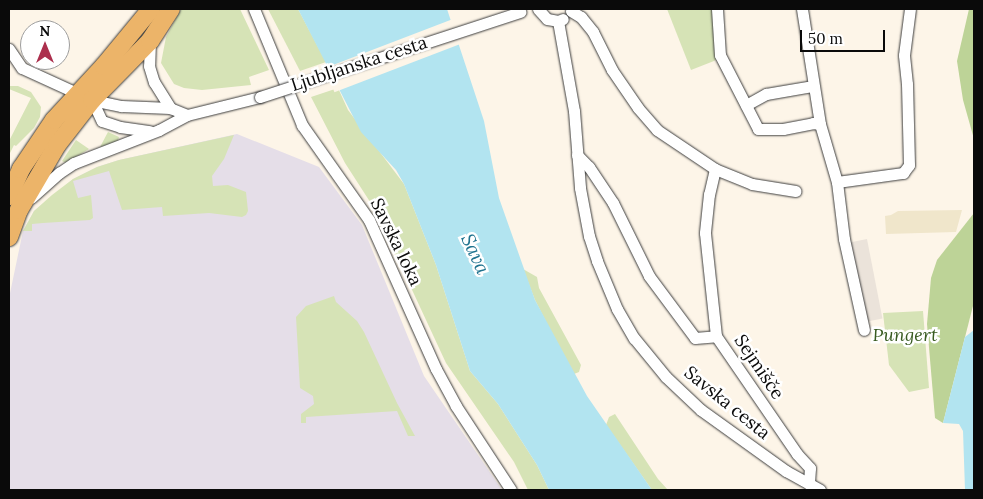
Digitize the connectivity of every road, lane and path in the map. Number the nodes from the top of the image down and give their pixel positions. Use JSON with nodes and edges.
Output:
{"nodes":[{"id":1,"x":151,"y":9,"type":"edge"},
{"id":2,"x":171,"y":9,"type":"edge"},
{"id":3,"x":254,"y":9,"type":"edge"},
{"id":4,"x":538,"y":9,"type":"edge"},
{"id":5,"x":717,"y":9,"type":"edge"},
{"id":6,"x":802,"y":9,"type":"edge"},
{"id":7,"x":910,"y":9,"type":"edge"},
{"id":8,"x":525,"y":10,"type":"edge"},
{"id":9,"x":571,"y":10,"type":"edge"},
{"id":10,"x":558,"y":21,"type":"junction"},
{"id":11,"x":150,"y":41,"type":"junction"},
{"id":12,"x":9,"y":49,"type":"edge"},
{"id":13,"x":813,"y":86,"type":"junction"},
{"id":14,"x":86,"y":96,"type":"junction"},
{"id":15,"x":746,"y":105,"type":"junction"},
{"id":16,"x":170,"y":108,"type":"junction"},
{"id":17,"x":187,"y":115,"type":"junction"},
{"id":18,"x":820,"y":124,"type":"junction"},
{"id":19,"x":159,"y":130,"type":"junction"},
{"id":20,"x":577,"y":155,"type":"junction"},
{"id":21,"x":715,"y":169,"type":"junction"},
{"id":22,"x":837,"y":182,"type":"junction"},
{"id":23,"x":795,"y":191,"type":"dead end"},
{"id":24,"x":14,"y":203,"type":"edge"},
{"id":25,"x":9,"y":237,"type":"edge"},
{"id":26,"x":864,"y":330,"type":"dead end"},
{"id":27,"x":716,"y":336,"type":"junction"},
{"id":28,"x":809,"y":484,"type":"junction"},
{"id":29,"x":511,"y":490,"type":"edge"},
{"id":30,"x":820,"y":490,"type":"edge"}],
"edges":[{"from":1,"to":14,"type":"main road"},
{"from":2,"to":11,"type":"main road"},
{"from":3,"to":29,"type":"street","name":"Savska loka"},
{"from":4,"to":10,"type":"street"},
{"from":5,"to":15,"type":"street"},
{"from":6,"to":13,"type":"street"},
{"from":7,"to":22,"type":"street"},
{"from":8,"to":17,"type":"street","name":"Ljubljanska cesta","bridge":true},
{"from":9,"to":10,"type":"street"},
{"from":9,"to":21,"type":"street"},
{"from":10,"to":20,"type":"street","name":"Savska cesta"},
{"from":11,"to":14,"type":"main road"},
{"from":11,"to":16,"type":"street"},
{"from":12,"to":14,"type":"street"},
{"from":13,"to":15,"type":"street"},
{"from":13,"to":18,"type":"street"},
{"from":14,"to":16,"type":"street"},
{"from":14,"to":19,"type":"street","name":"Ljubljanska cesta"},
{"from":14,"to":24,"type":"main road"},
{"from":15,"to":18,"type":"street"},
{"from":16,"to":17,"type":"street"},
{"from":17,"to":19,"type":"street","name":"Ljubljanska cesta"},
{"from":18,"to":22,"type":"street"},
{"from":19,"to":24,"type":"street","name":"Ljubljanska cesta"},
{"from":20,"to":27,"type":"street","name":"Savska cesta"},
{"from":20,"to":28,"type":"street","name":"Savska cesta"},
{"from":21,"to":23,"type":"street"},
{"from":21,"to":27,"type":"street","name":"Sejmišče"},
{"from":22,"to":26,"type":"street"},
{"from":24,"to":25,"type":"main road","name":"Ljubljanska cesta"},
{"from":27,"to":28,"type":"street","name":"Sejmišče"},
{"from":28,"to":30,"type":"street","name":"Savska cesta"}]}
